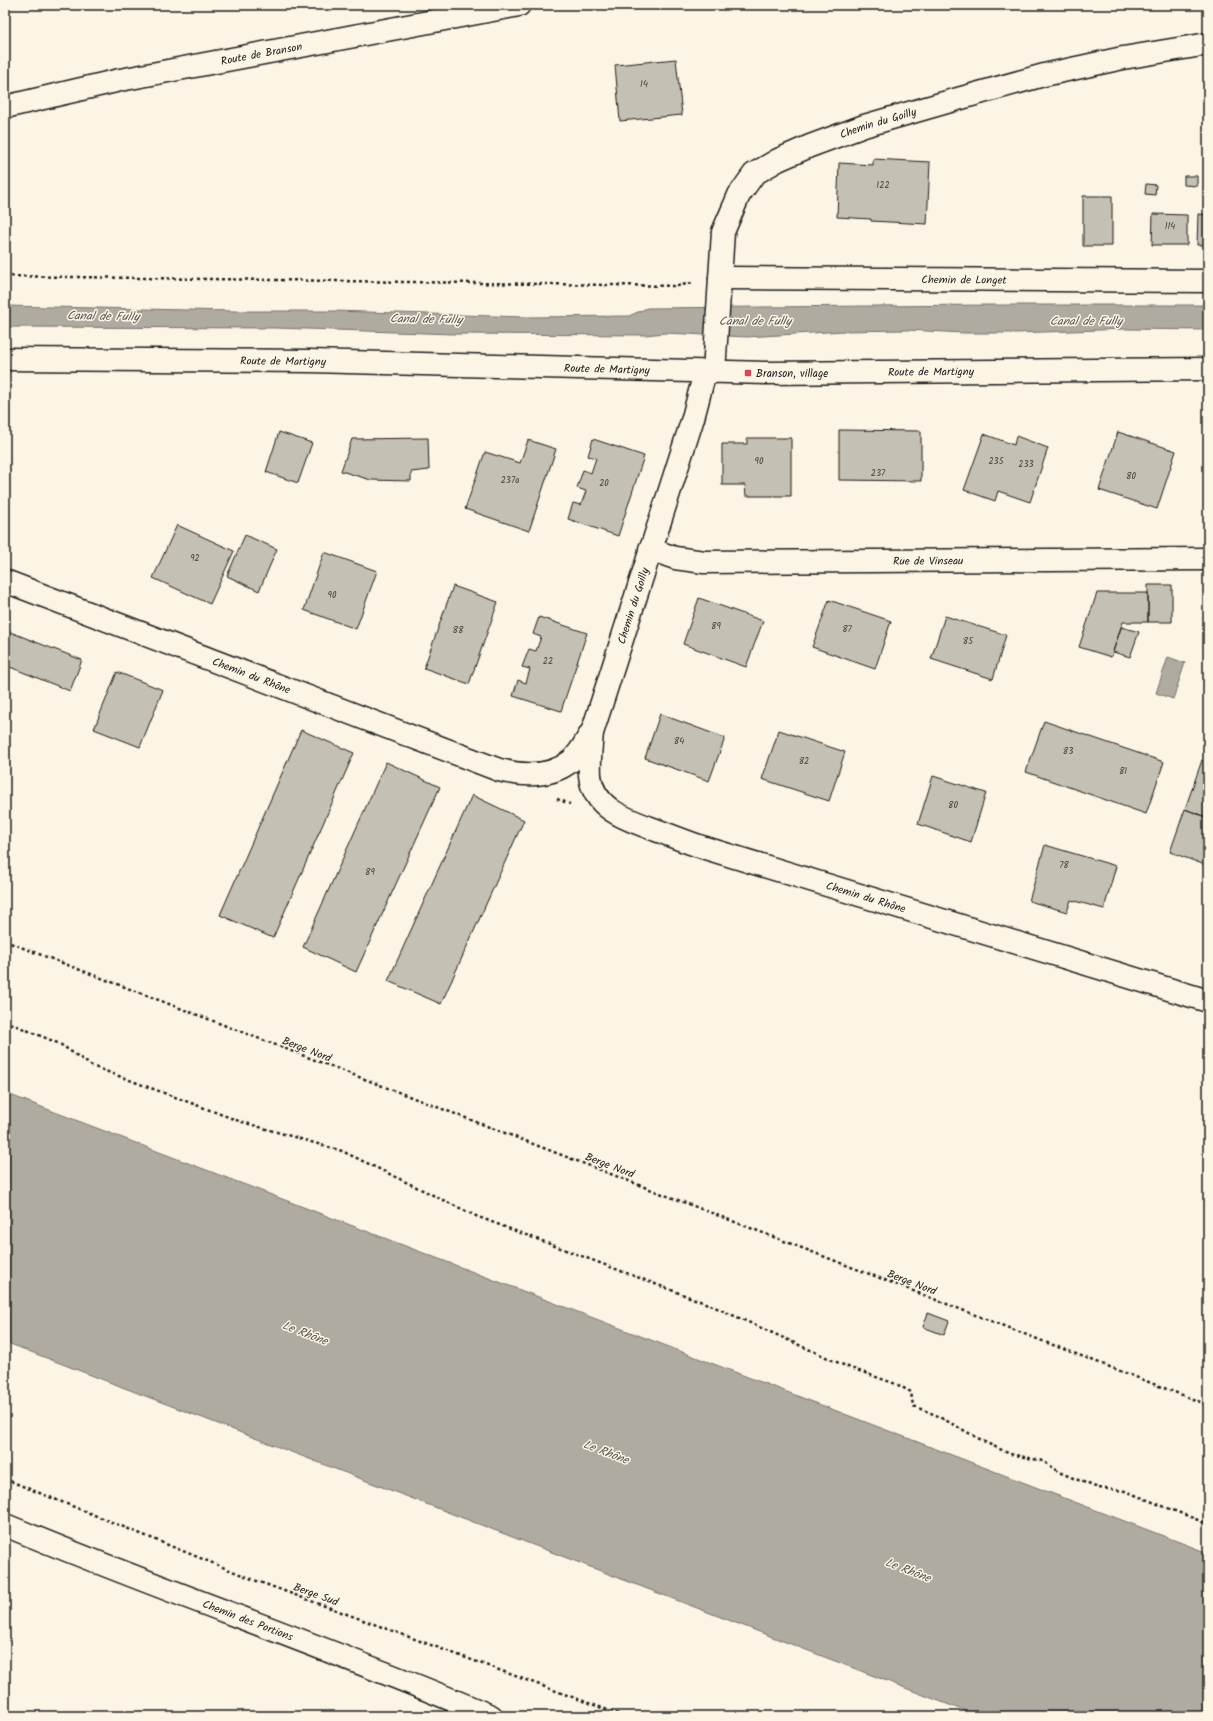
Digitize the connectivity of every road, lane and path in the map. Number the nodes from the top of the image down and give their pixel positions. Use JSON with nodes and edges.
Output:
{"nodes":[{"id":1,"x":519,"y":5,"type":"edge"},
{"id":2,"x":1208,"y":44,"type":"edge"},
{"id":3,"x":5,"y":107,"type":"edge"},
{"id":4,"x":5,"y":276,"type":"edge"},
{"id":5,"x":1208,"y":281,"type":"edge"},
{"id":6,"x":719,"y":286,"type":"junction"},
{"id":7,"x":5,"y":359,"type":"edge"},
{"id":8,"x":1208,"y":369,"type":"edge"},
{"id":9,"x":710,"y":372,"type":"junction"},
{"id":10,"x":650,"y":549,"type":"junction"},
{"id":11,"x":1208,"y":558,"type":"edge"},
{"id":12,"x":5,"y":581,"type":"edge"},
{"id":13,"x":593,"y":730,"type":"junction"},
{"id":14,"x":499,"y":770,"type":"joint"},
{"id":15,"x":5,"y":942,"type":"edge"},
{"id":16,"x":1208,"y":1001,"type":"edge"},
{"id":17,"x":5,"y":1022,"type":"edge"},
{"id":18,"x":1208,"y":1406,"type":"edge"},
{"id":19,"x":5,"y":1479,"type":"edge"},
{"id":20,"x":1208,"y":1524,"type":"edge"},
{"id":21,"x":5,"y":1525,"type":"edge"},
{"id":22,"x":491,"y":1716,"type":"edge"},
{"id":23,"x":624,"y":1716,"type":"edge"}],
"edges":[{"from":1,"to":3,"type":"street","name":"Route de Branson"},
{"from":2,"to":6,"type":"street","name":"Chemin du Goilly"},
{"from":4,"to":6,"type":"path"},
{"from":5,"to":6,"type":"street","name":"Chemin de Longet"},
{"from":6,"to":9,"type":"street","name":"Chemin du Goilly"},
{"from":7,"to":9,"type":"street","name":"Route de Martigny"},
{"from":8,"to":9,"type":"street","name":"Route de Martigny"},
{"from":9,"to":10,"type":"street","name":"Chemin du Goilly"},
{"from":10,"to":11,"type":"street","name":"Rue de Vinseau"},
{"from":10,"to":13,"type":"street","name":"Chemin du Goilly"},
{"from":12,"to":14,"type":"street","name":"Chemin du Rhône"},
{"from":13,"to":14,"type":"street","name":"Chemin du Goilly"},
{"from":13,"to":16,"type":"street","name":"Chemin du Rhône"},
{"from":15,"to":18,"type":"path","name":"Berge Nord"},
{"from":17,"to":20,"type":"path"},
{"from":19,"to":23,"type":"path","name":"Berge Sud"},
{"from":21,"to":22,"type":"street","name":"Chemin des Portions"}]}
